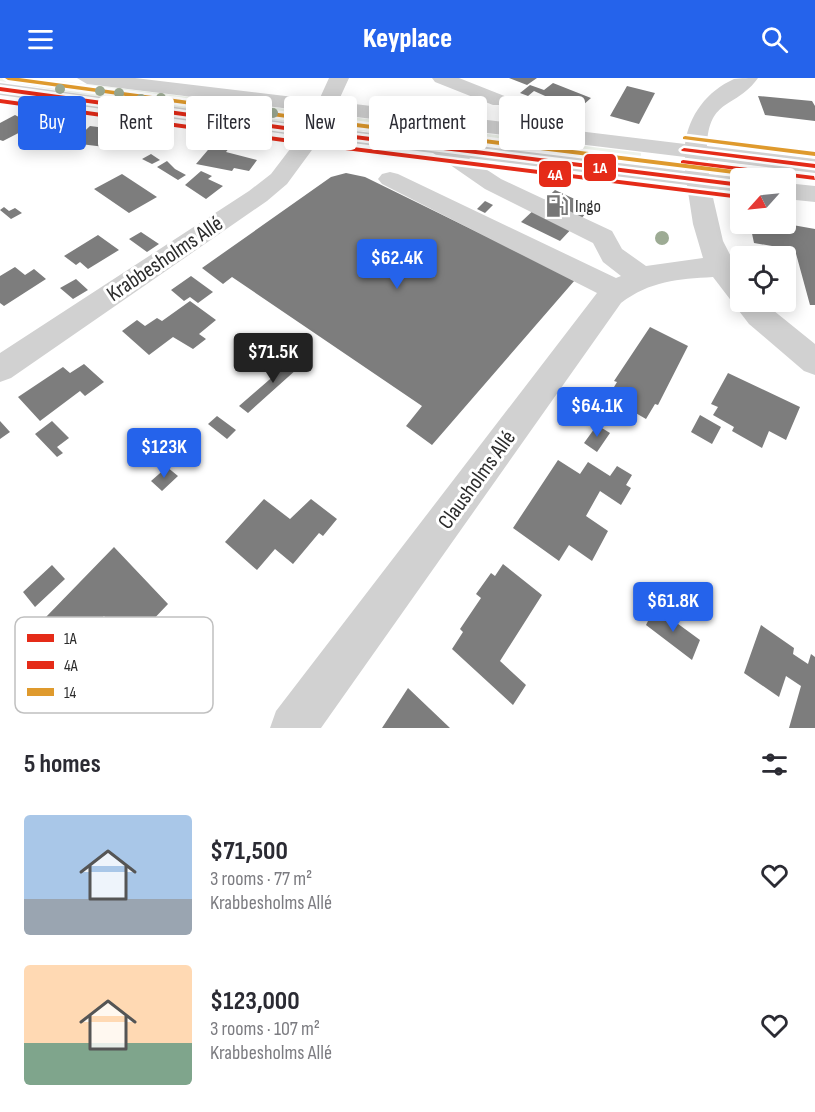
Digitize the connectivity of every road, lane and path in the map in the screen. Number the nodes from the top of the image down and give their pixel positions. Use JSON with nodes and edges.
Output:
{"nodes":[{"id":1,"x":87,"y":78,"type":"edge"},
{"id":2,"x":339,"y":78,"type":"edge"},
{"id":3,"x":442,"y":78,"type":"edge"},
{"id":4,"x":748,"y":78,"type":"edge"},
{"id":5,"x":10,"y":91,"type":"edge"},
{"id":6,"x":331,"y":96,"type":"edge"},
{"id":7,"x":499,"y":101,"type":"edge"},
{"id":8,"x":284,"y":102,"type":"edge"},
{"id":9,"x":0,"y":104,"type":"edge"},
{"id":10,"x":357,"y":111,"type":"edge"},
{"id":11,"x":284,"y":128,"type":"edge"},
{"id":12,"x":301,"y":150,"type":"edge"},
{"id":13,"x":442,"y":150,"type":"edge"},
{"id":14,"x":462,"y":150,"type":"edge"},
{"id":15,"x":696,"y":152,"type":"junction"},
{"id":16,"x":815,"y":166,"type":"edge"},
{"id":17,"x":390,"y":179,"type":"dead end"},
{"id":18,"x":699,"y":180,"type":"junction"},
{"id":19,"x":730,"y":184,"type":"edge"},
{"id":20,"x":796,"y":192,"type":"edge"},
{"id":21,"x":815,"y":194,"type":"edge"},
{"id":22,"x":721,"y":267,"type":"junction"},
{"id":23,"x":730,"y":280,"type":"edge"},
{"id":24,"x":629,"y":284,"type":"junction"},
{"id":25,"x":755,"y":312,"type":"edge"},
{"id":26,"x":815,"y":362,"type":"edge"},
{"id":27,"x":0,"y":369,"type":"edge"},
{"id":28,"x":293,"y":728,"type":"edge"}],
"edges":[{"from":1,"to":8,"type":"street"},
{"from":2,"to":6,"type":"street"},
{"from":3,"to":7,"type":"street"},
{"from":4,"to":15,"type":"street"},
{"from":5,"to":9,"type":"street"},
{"from":5,"to":11,"type":"street"},
{"from":10,"to":15,"type":"street"},
{"from":12,"to":27,"type":"street","name":"Krabbesholms Allé"},
{"from":13,"to":24,"type":"street"},
{"from":14,"to":18,"type":"street"},
{"from":15,"to":16,"type":"street"},
{"from":15,"to":18,"type":"street"},
{"from":17,"to":24,"type":"street"},
{"from":18,"to":19,"type":"street"},
{"from":18,"to":22,"type":"street"},
{"from":20,"to":21,"type":"street"},
{"from":22,"to":23,"type":"street"},
{"from":22,"to":24,"type":"street"},
{"from":24,"to":28,"type":"street","name":"Clausholms Allé"},
{"from":25,"to":26,"type":"street"}]}
